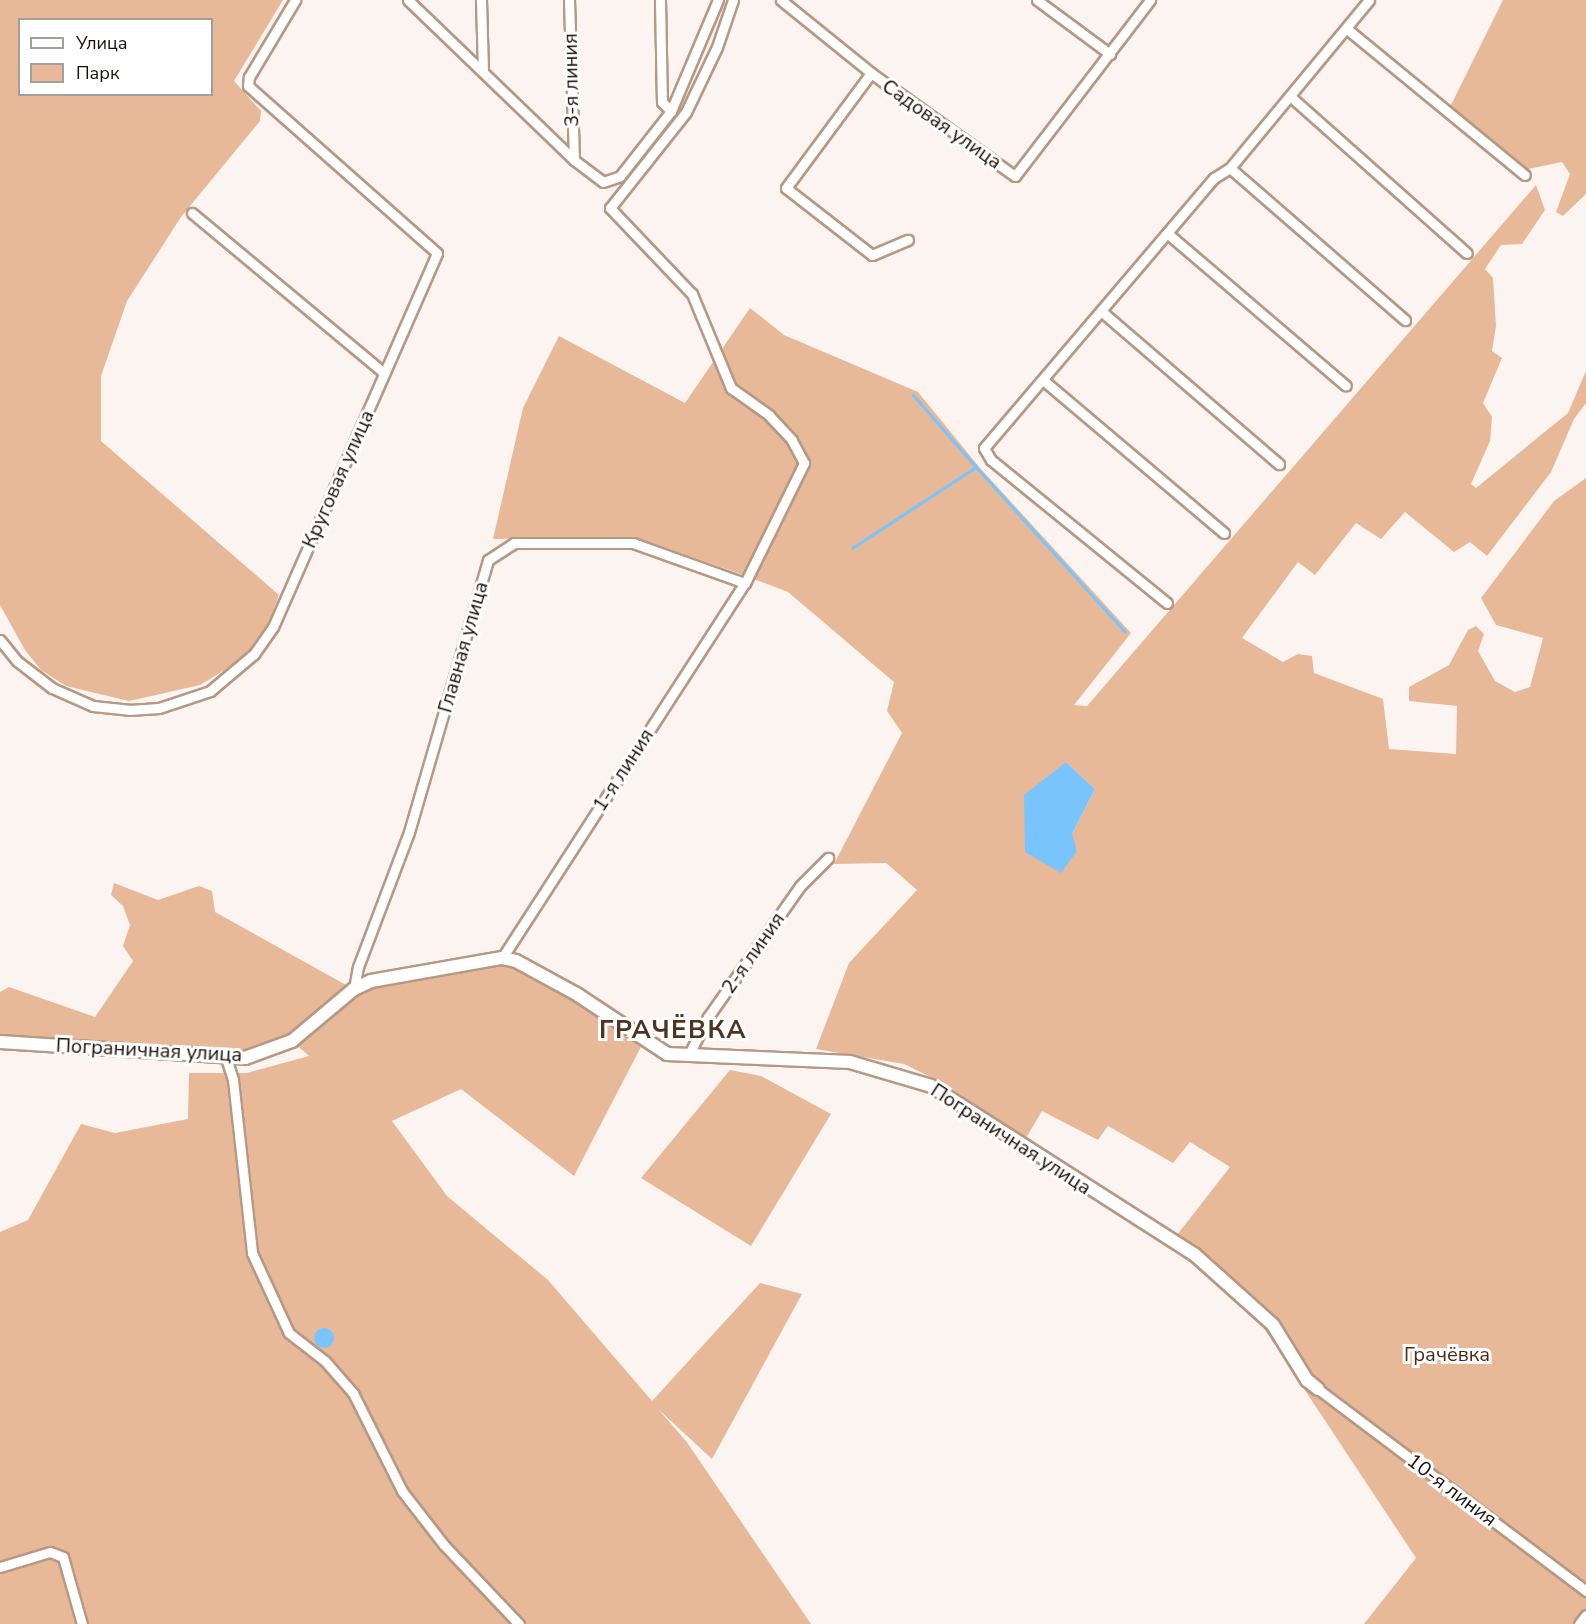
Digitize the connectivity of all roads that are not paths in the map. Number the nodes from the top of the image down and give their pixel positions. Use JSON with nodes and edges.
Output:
{"nodes":[{"id":1,"x":295,"y":0,"type":"edge"},
{"id":2,"x":408,"y":0,"type":"edge"},
{"id":3,"x":481,"y":0,"type":"edge"},
{"id":4,"x":569,"y":0,"type":"edge"},
{"id":5,"x":660,"y":0,"type":"edge"},
{"id":6,"x":718,"y":0,"type":"edge"},
{"id":7,"x":733,"y":0,"type":"edge"},
{"id":8,"x":781,"y":0,"type":"edge"},
{"id":9,"x":1037,"y":0,"type":"edge"},
{"id":10,"x":1150,"y":0,"type":"edge"},
{"id":11,"x":1369,"y":0,"type":"edge"},
{"id":12,"x":1347,"y":30,"type":"junction"},
{"id":13,"x":1110,"y":54,"type":"junction"},
{"id":14,"x":483,"y":71,"type":"junction"},
{"id":15,"x":871,"y":74,"type":"junction"},
{"id":16,"x":1291,"y":97,"type":"junction"},
{"id":17,"x":671,"y":111,"type":"junction"},
{"id":18,"x":574,"y":160,"type":"junction"},
{"id":19,"x":1230,"y":168,"type":"junction"},
{"id":20,"x":1525,"y":175,"type":"dead end"},
{"id":21,"x":192,"y":213,"type":"dead end"},
{"id":22,"x":1167,"y":233,"type":"junction"},
{"id":23,"x":908,"y":240,"type":"dead end"},
{"id":24,"x":1467,"y":253,"type":"dead end"},
{"id":25,"x":1101,"y":311,"type":"junction"},
{"id":26,"x":1405,"y":320,"type":"dead end"},
{"id":27,"x":384,"y":373,"type":"junction"},
{"id":28,"x":1043,"y":380,"type":"junction"},
{"id":29,"x":1346,"y":386,"type":"dead end"},
{"id":30,"x":1279,"y":464,"type":"dead end"},
{"id":31,"x":1224,"y":533,"type":"dead end"},
{"id":32,"x":745,"y":582,"type":"junction"},
{"id":33,"x":1167,"y":603,"type":"dead end"},
{"id":34,"x":0,"y":640,"type":"edge"},
{"id":35,"x":828,"y":858,"type":"dead end"},
{"id":36,"x":502,"y":957,"type":"junction"},
{"id":37,"x":354,"y":989,"type":"junction"},
{"id":38,"x":0,"y":1042,"type":"edge"},
{"id":39,"x":688,"y":1056,"type":"junction"},
{"id":40,"x":226,"y":1058,"type":"junction"},
{"id":41,"x":1318,"y":1389,"type":"joint"},
{"id":42,"x":0,"y":1567,"type":"edge"},
{"id":43,"x":1586,"y":1591,"type":"edge"},
{"id":44,"x":1586,"y":1615,"type":"edge"},
{"id":45,"x":82,"y":1624,"type":"edge"},
{"id":46,"x":519,"y":1624,"type":"edge"},
{"id":47,"x":1579,"y":1624,"type":"edge"}],
"edges":[{"from":1,"to":27,"type":"street","name":"Круговая улица"},
{"from":2,"to":14,"type":"street"},
{"from":3,"to":14,"type":"street"},
{"from":4,"to":18,"type":"street","name":"3-я линия"},
{"from":5,"to":17,"type":"street"},
{"from":6,"to":17,"type":"street"},
{"from":7,"to":32,"type":"street","name":"1-я линия"},
{"from":8,"to":15,"type":"street","name":"Садовая улица"},
{"from":9,"to":13,"type":"street"},
{"from":10,"to":13,"type":"street","name":"Садовая улица"},
{"from":11,"to":12,"type":"street"},
{"from":12,"to":16,"type":"street"},
{"from":12,"to":20,"type":"street"},
{"from":13,"to":15,"type":"street","name":"Садовая улица"},
{"from":14,"to":18,"type":"street"},
{"from":15,"to":23,"type":"street"},
{"from":16,"to":19,"type":"street"},
{"from":16,"to":24,"type":"street"},
{"from":17,"to":18,"type":"street"},
{"from":19,"to":22,"type":"street"},
{"from":19,"to":26,"type":"street"},
{"from":21,"to":27,"type":"street"},
{"from":22,"to":25,"type":"street"},
{"from":22,"to":29,"type":"street"},
{"from":25,"to":28,"type":"street"},
{"from":25,"to":30,"type":"street"},
{"from":27,"to":34,"type":"street","name":"Круговая улица"},
{"from":28,"to":31,"type":"street"},
{"from":28,"to":33,"type":"street"},
{"from":32,"to":36,"type":"street","name":"1-я линия"},
{"from":32,"to":37,"type":"street","name":"Главная улица"},
{"from":35,"to":39,"type":"street","name":"2-я линия"},
{"from":36,"to":37,"type":"street","name":"Пограничная улица"},
{"from":36,"to":39,"type":"street","name":"Пограничная улица"},
{"from":37,"to":40,"type":"street","name":"Пограничная улица"},
{"from":38,"to":40,"type":"street","name":"Пограничная улица"},
{"from":39,"to":41,"type":"street","name":"Пограничная улица"},
{"from":40,"to":46,"type":"street"},
{"from":41,"to":43,"type":"street","name":"10-я линия"},
{"from":42,"to":45,"type":"street"},
{"from":44,"to":47,"type":"street"}]}
